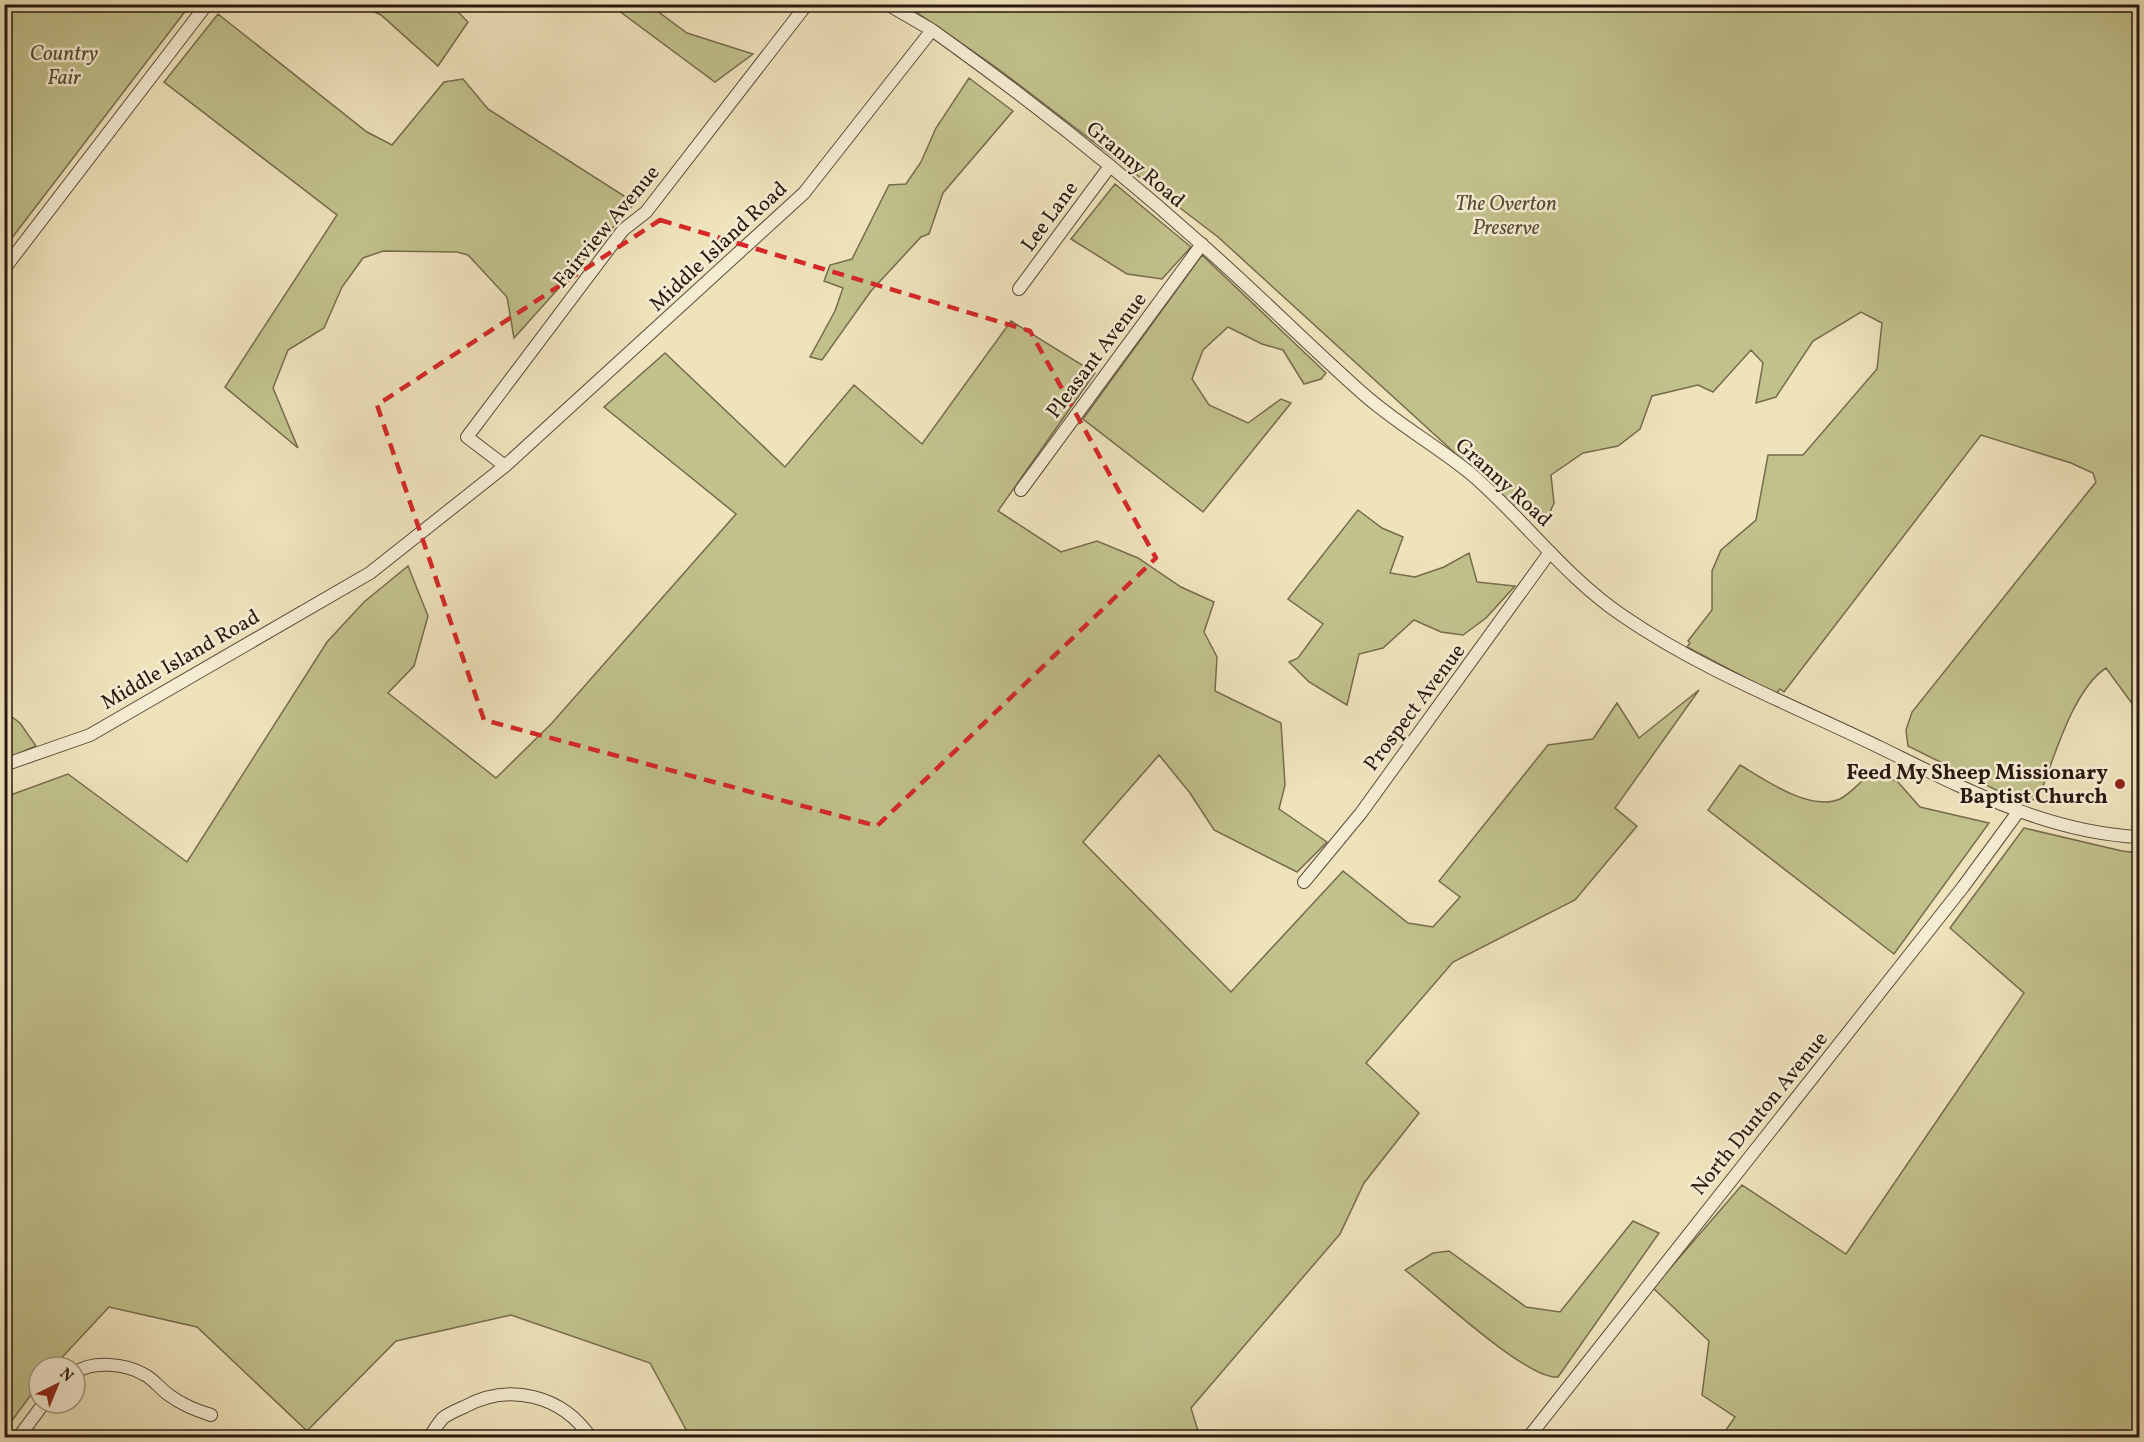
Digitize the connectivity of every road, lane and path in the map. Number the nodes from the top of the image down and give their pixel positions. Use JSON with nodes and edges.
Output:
{"nodes":[{"id":1,"x":207,"y":4,"type":"edge"},
{"id":2,"x":807,"y":4,"type":"edge"},
{"id":3,"x":887,"y":4,"type":"edge"},
{"id":4,"x":932,"y":30,"type":"junction"},
{"id":5,"x":1110,"y":166,"type":"junction"},
{"id":6,"x":1202,"y":244,"type":"junction"},
{"id":7,"x":4,"y":269,"type":"edge"},
{"id":8,"x":1019,"y":289,"type":"dead end"},
{"id":9,"x":505,"y":466,"type":"junction"},
{"id":10,"x":1021,"y":490,"type":"dead end"},
{"id":11,"x":1550,"y":552,"type":"junction"},
{"id":12,"x":4,"y":765,"type":"edge"},
{"id":13,"x":2018,"y":812,"type":"junction"},
{"id":14,"x":2139,"y":837,"type":"edge"},
{"id":15,"x":1304,"y":882,"type":"dead end"},
{"id":16,"x":87,"y":1370,"type":"edge"},
{"id":17,"x":211,"y":1414,"type":"dead end"},
{"id":18,"x":35,"y":1415,"type":"edge"},
{"id":19,"x":18,"y":1437,"type":"edge"},
{"id":20,"x":429,"y":1437,"type":"edge"},
{"id":21,"x":591,"y":1437,"type":"edge"},
{"id":22,"x":1528,"y":1437,"type":"edge"}],
"edges":[{"from":1,"to":7,"type":"street"},
{"from":2,"to":9,"type":"street","name":"Fairview Avenue"},
{"from":3,"to":4,"type":"street","name":"Granny Road"},
{"from":4,"to":5,"type":"street","name":"Granny Road"},
{"from":4,"to":9,"type":"street","name":"Middle Island Road"},
{"from":5,"to":6,"type":"street","name":"Granny Road"},
{"from":5,"to":8,"type":"street","name":"Lee Lane"},
{"from":6,"to":10,"type":"street","name":"Pleasant Avenue"},
{"from":6,"to":11,"type":"street","name":"Granny Road"},
{"from":9,"to":12,"type":"street","name":"Middle Island Road"},
{"from":11,"to":13,"type":"street","name":"Granny Road"},
{"from":11,"to":15,"type":"street","name":"Prospect Avenue"},
{"from":13,"to":14,"type":"street","name":"Granny Road"},
{"from":13,"to":22,"type":"street","name":"North Dunton Avenue"},
{"from":16,"to":17,"type":"street"},
{"from":18,"to":19,"type":"street"},
{"from":20,"to":21,"type":"street"}]}
